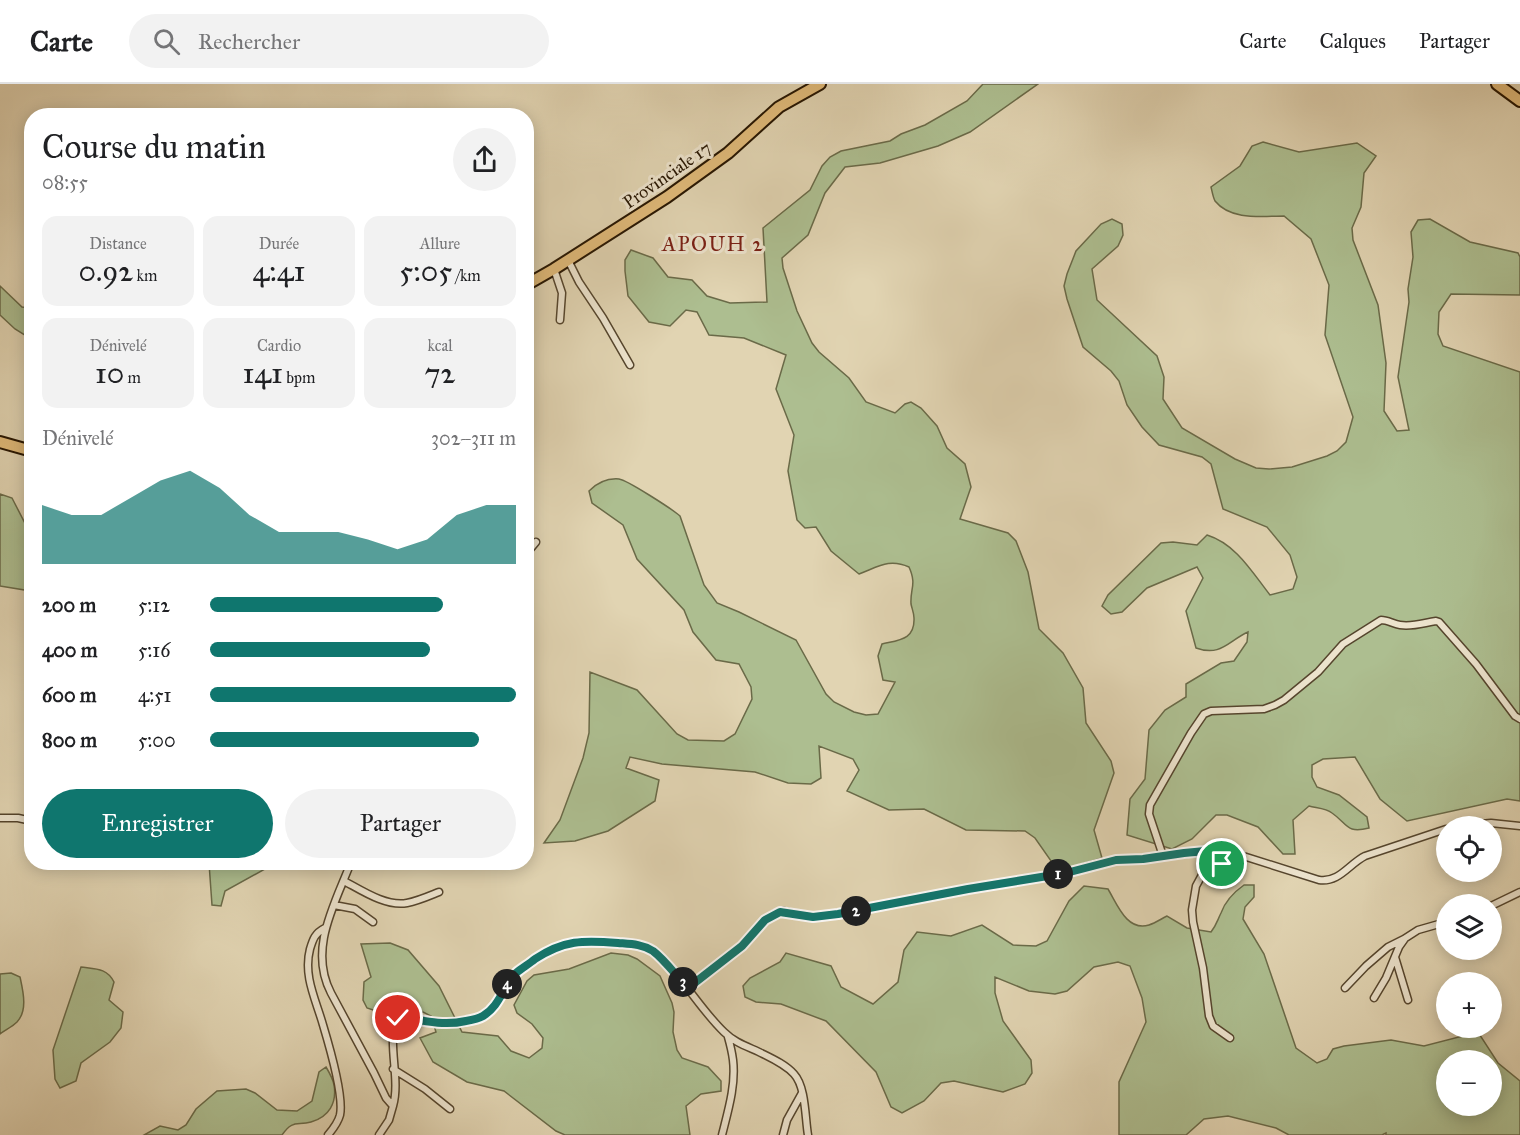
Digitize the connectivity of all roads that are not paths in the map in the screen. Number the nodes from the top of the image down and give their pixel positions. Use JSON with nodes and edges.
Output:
{"nodes":[{"id":1,"x":820,"y":84,"type":"edge"},
{"id":2,"x":1497,"y":84,"type":"edge"},
{"id":3,"x":1520,"y":101,"type":"edge"},
{"id":4,"x":568,"y":260,"type":"junction"},
{"id":5,"x":554,"y":269,"type":"junction"},
{"id":6,"x":534,"y":280,"type":"edge"},
{"id":7,"x":560,"y":320,"type":"dead end"},
{"id":8,"x":630,"y":365,"type":"dead end"},
{"id":9,"x":0,"y":442,"type":"edge"},
{"id":10,"x":24,"y":449,"type":"edge"},
{"id":11,"x":536,"y":542,"type":"dead end"},
{"id":12,"x":534,"y":544,"type":"edge"},
{"id":13,"x":1520,"y":718,"type":"edge"},
{"id":14,"x":0,"y":818,"type":"edge"},
{"id":15,"x":24,"y":819,"type":"edge"},
{"id":16,"x":1502,"y":824,"type":"edge"},
{"id":17,"x":1520,"y":826,"type":"edge"},
{"id":18,"x":1436,"y":833,"type":"edge"},
{"id":19,"x":1240,"y":855,"type":"junction"},
{"id":20,"x":1163,"y":856,"type":"junction"},
{"id":21,"x":348,"y":870,"type":"edge"},
{"id":22,"x":344,"y":881,"type":"junction"},
{"id":23,"x":439,"y":892,"type":"dead end"},
{"id":24,"x":1520,"y":892,"type":"edge"},
{"id":25,"x":1502,"y":901,"type":"edge"},
{"id":26,"x":334,"y":905,"type":"junction"},
{"id":27,"x":373,"y":922,"type":"dead end"},
{"id":28,"x":1436,"y":924,"type":"edge"},
{"id":29,"x":325,"y":928,"type":"junction"},
{"id":30,"x":1404,"y":939,"type":"junction"},
{"id":31,"x":1395,"y":956,"type":"junction"},
{"id":32,"x":688,"y":988,"type":"junction"},
{"id":33,"x":1345,"y":988,"type":"dead end"},
{"id":34,"x":1374,"y":998,"type":"dead end"},
{"id":35,"x":1408,"y":1000,"type":"dead end"},
{"id":36,"x":728,"y":1037,"type":"junction"},
{"id":37,"x":1230,"y":1038,"type":"dead end"},
{"id":38,"x":393,"y":1069,"type":"junction"},
{"id":39,"x":802,"y":1093,"type":"junction"},
{"id":40,"x":393,"y":1106,"type":"junction"},
{"id":41,"x":450,"y":1109,"type":"dead end"},
{"id":42,"x":328,"y":1135,"type":"edge"},
{"id":43,"x":379,"y":1135,"type":"edge"},
{"id":44,"x":722,"y":1135,"type":"edge"},
{"id":45,"x":783,"y":1135,"type":"edge"},
{"id":46,"x":808,"y":1135,"type":"edge"}],
"edges":[{"from":1,"to":4,"type":"main road","name":"Provinciale 17"},
{"from":2,"to":3,"type":"main road"},
{"from":4,"to":5,"type":"main road","name":"Provinciale 17"},
{"from":4,"to":8,"type":"street"},
{"from":5,"to":6,"type":"main road","name":"Provinciale 17"},
{"from":5,"to":7,"type":"street"},
{"from":9,"to":10,"type":"main road"},
{"from":11,"to":12,"type":"street"},
{"from":13,"to":20,"type":"street"},
{"from":14,"to":15,"type":"street"},
{"from":16,"to":17,"type":"street"},
{"from":18,"to":19,"type":"street"},
{"from":19,"to":20,"type":"street"},
{"from":19,"to":37,"type":"street"},
{"from":20,"to":32,"type":"street"},
{"from":21,"to":22,"type":"street"},
{"from":22,"to":23,"type":"street"},
{"from":22,"to":26,"type":"street"},
{"from":24,"to":25,"type":"street"},
{"from":26,"to":27,"type":"street"},
{"from":26,"to":29,"type":"street"},
{"from":28,"to":30,"type":"street"},
{"from":29,"to":40,"type":"street"},
{"from":29,"to":42,"type":"street"},
{"from":30,"to":31,"type":"street"},
{"from":30,"to":33,"type":"street"},
{"from":31,"to":34,"type":"street"},
{"from":31,"to":35,"type":"street"},
{"from":32,"to":36,"type":"street"},
{"from":32,"to":38,"type":"street"},
{"from":36,"to":39,"type":"street"},
{"from":36,"to":44,"type":"street"},
{"from":38,"to":40,"type":"street"},
{"from":38,"to":41,"type":"street"},
{"from":39,"to":45,"type":"street"},
{"from":39,"to":46,"type":"street"},
{"from":40,"to":43,"type":"street"}]}
